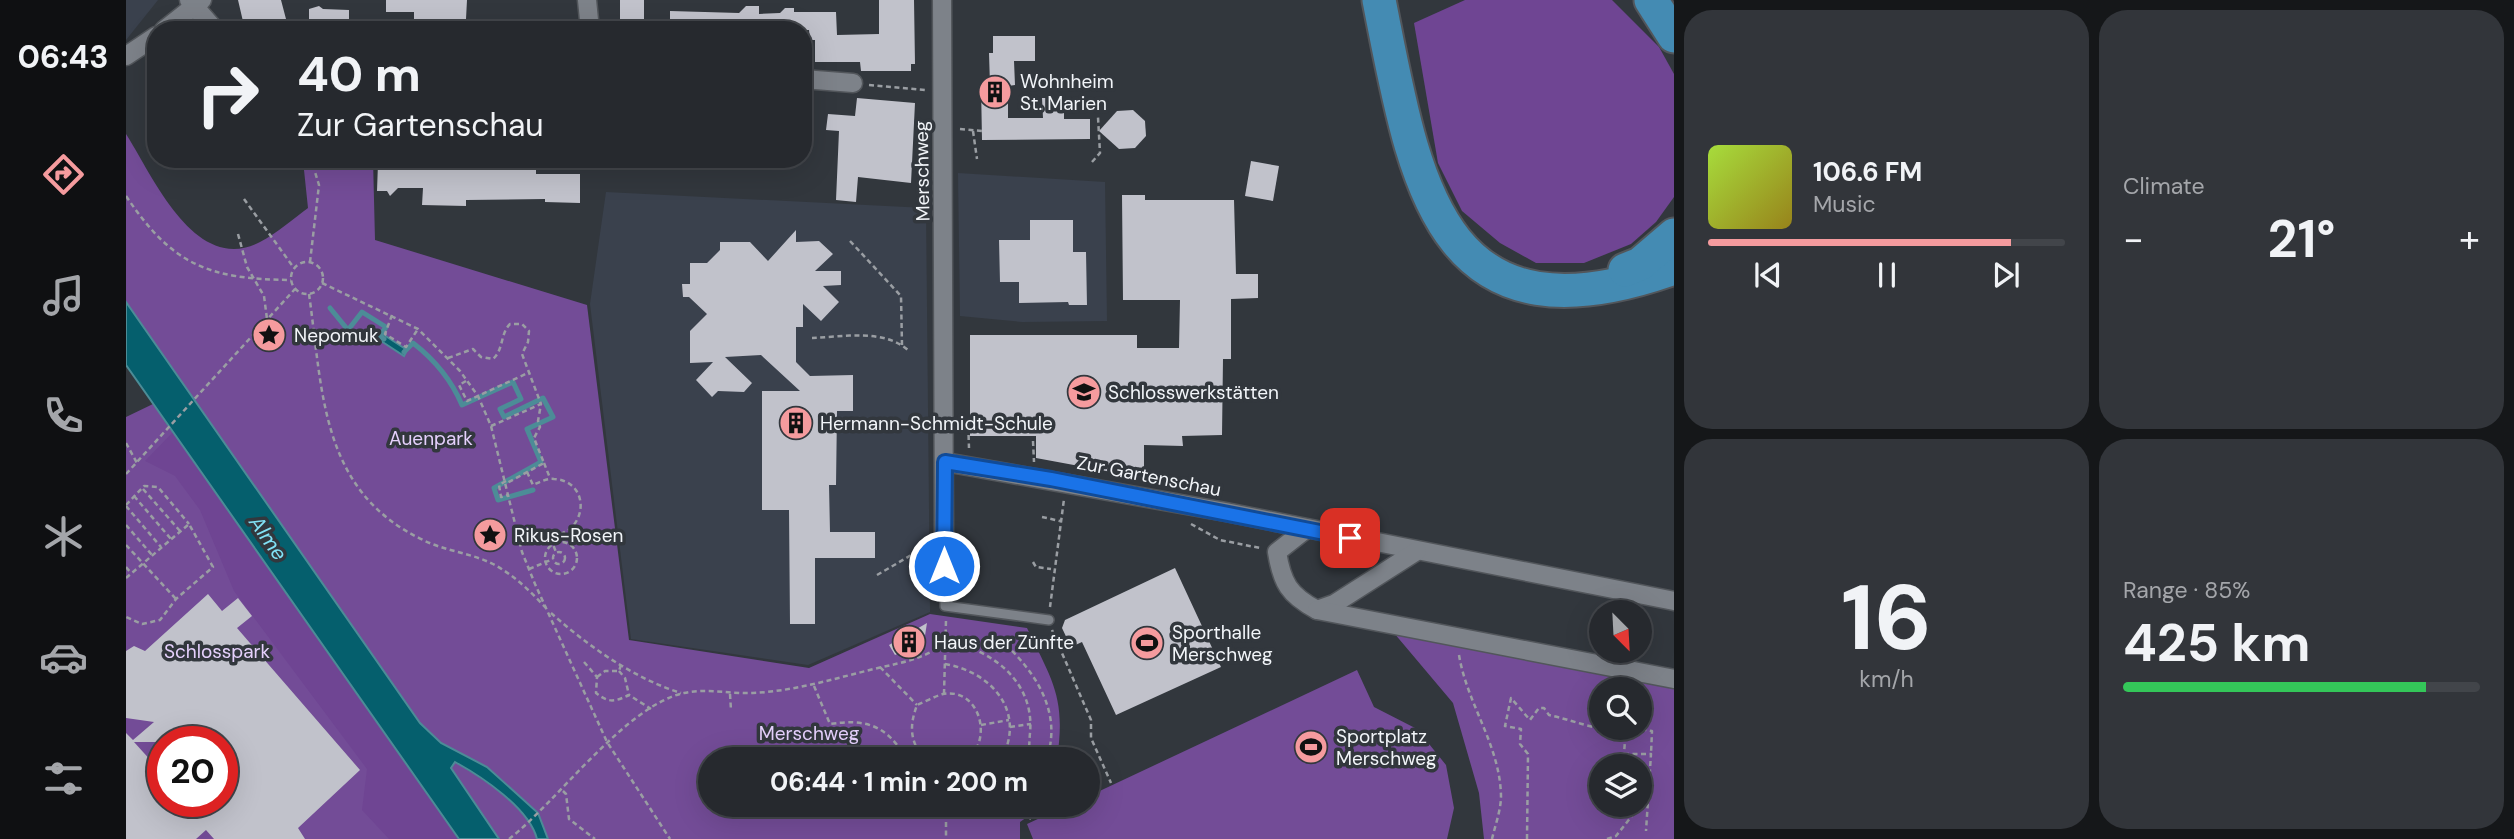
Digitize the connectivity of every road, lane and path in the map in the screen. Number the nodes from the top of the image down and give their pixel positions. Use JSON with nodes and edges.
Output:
{"nodes":[{"id":1,"x":587,"y":0,"type":"edge"},
{"id":2,"x":942,"y":0,"type":"edge"},
{"id":3,"x":1380,"y":0,"type":"edge"},
{"id":4,"x":1397,"y":0,"type":"edge"},
{"id":5,"x":1653,"y":0,"type":"edge"},
{"id":6,"x":196,"y":2,"type":"edge"},
{"id":7,"x":1674,"y":17,"type":"edge"},
{"id":8,"x":174,"y":21,"type":"edge"},
{"id":9,"x":209,"y":21,"type":"edge"},
{"id":10,"x":589,"y":21,"type":"edge"},
{"id":11,"x":1674,"y":36,"type":"edge"},
{"id":12,"x":147,"y":42,"type":"edge"},
{"id":13,"x":126,"y":57,"type":"edge"},
{"id":14,"x":812,"y":80,"type":"edge"},
{"id":15,"x":853,"y":83,"type":"joint"},
{"id":16,"x":942,"y":91,"type":"junction"},
{"id":17,"x":1098,"y":117,"type":"dead end"},
{"id":18,"x":943,"y":127,"type":"junction"},
{"id":19,"x":974,"y":131,"type":"junction"},
{"id":20,"x":982,"y":131,"type":"dead end"},
{"id":21,"x":976,"y":159,"type":"dead end"},
{"id":22,"x":1092,"y":162,"type":"dead end"},
{"id":23,"x":314,"y":168,"type":"edge"},
{"id":24,"x":126,"y":196,"type":"edge"},
{"id":25,"x":244,"y":199,"type":"dead end"},
{"id":26,"x":238,"y":234,"type":"dead end"},
{"id":27,"x":1674,"y":236,"type":"edge"},
{"id":28,"x":850,"y":241,"type":"dead end"},
{"id":29,"x":310,"y":262,"type":"junction"},
{"id":30,"x":294,"y":268,"type":"junction"},
{"id":31,"x":1674,"y":268,"type":"edge"},
{"id":32,"x":254,"y":279,"type":"junction"},
{"id":33,"x":291,"y":280,"type":"junction"},
{"id":34,"x":322,"y":283,"type":"junction"},
{"id":35,"x":295,"y":289,"type":"junction"},
{"id":36,"x":309,"y":294,"type":"junction"},
{"id":37,"x":392,"y":315,"type":"junction"},
{"id":38,"x":267,"y":320,"type":"junction"},
{"id":39,"x":418,"y":328,"type":"junction"},
{"id":40,"x":812,"y":338,"type":"dead end"},
{"id":41,"x":902,"y":345,"type":"junction"},
{"id":42,"x":909,"y":351,"type":"dead end"},
{"id":43,"x":448,"y":358,"type":"junction"},
{"id":44,"x":530,"y":372,"type":"junction"},
{"id":45,"x":467,"y":380,"type":"junction"},
{"id":46,"x":478,"y":396,"type":"junction"},
{"id":47,"x":541,"y":404,"type":"junction"},
{"id":48,"x":968,"y":418,"type":"dead end"},
{"id":49,"x":491,"y":426,"type":"junction"},
{"id":50,"x":1032,"y":441,"type":"dead end"},
{"id":51,"x":126,"y":443,"type":"edge"},
{"id":52,"x":945,"y":462,"type":"junction"},
{"id":53,"x":137,"y":463,"type":"junction"},
{"id":54,"x":544,"y":463,"type":"junction"},
{"id":55,"x":969,"y":465,"type":"junction"},
{"id":56,"x":527,"y":472,"type":"junction"},
{"id":57,"x":126,"y":474,"type":"edge"},
{"id":58,"x":1035,"y":476,"type":"junction"},
{"id":59,"x":551,"y":478,"type":"junction"},
{"id":60,"x":507,"y":482,"type":"junction"},
{"id":61,"x":1067,"y":482,"type":"junction"},
{"id":62,"x":142,"y":488,"type":"junction"},
{"id":63,"x":510,"y":495,"type":"junction"},
{"id":64,"x":134,"y":496,"type":"junction"},
{"id":65,"x":1175,"y":503,"type":"junction"},
{"id":66,"x":126,"y":505,"type":"edge"},
{"id":67,"x":1042,"y":517,"type":"dead end"},
{"id":68,"x":1060,"y":521,"type":"junction"},
{"id":69,"x":189,"y":524,"type":"junction"},
{"id":70,"x":126,"y":525,"type":"edge"},
{"id":71,"x":1305,"y":530,"type":"junction"},
{"id":72,"x":180,"y":531,"type":"junction"},
{"id":73,"x":171,"y":539,"type":"junction"},
{"id":74,"x":553,"y":544,"type":"junction"},
{"id":75,"x":126,"y":545,"type":"edge"},
{"id":76,"x":161,"y":547,"type":"junction"},
{"id":77,"x":944,"y":549,"type":"junction"},
{"id":78,"x":1416,"y":551,"type":"junction"},
{"id":79,"x":556,"y":552,"type":"junction"},
{"id":80,"x":1277,"y":552,"type":"junction"},
{"id":81,"x":152,"y":555,"type":"junction"},
{"id":82,"x":554,"y":559,"type":"junction"},
{"id":83,"x":1033,"y":562,"type":"dead end"},
{"id":84,"x":143,"y":563,"type":"junction"},
{"id":85,"x":545,"y":563,"type":"junction"},
{"id":86,"x":562,"y":563,"type":"junction"},
{"id":87,"x":126,"y":567,"type":"edge"},
{"id":88,"x":529,"y":569,"type":"junction"},
{"id":89,"x":1053,"y":569,"type":"junction"},
{"id":90,"x":131,"y":573,"type":"junction"},
{"id":91,"x":567,"y":574,"type":"junction"},
{"id":92,"x":877,"y":575,"type":"dead end"},
{"id":93,"x":126,"y":578,"type":"edge"},
{"id":94,"x":176,"y":599,"type":"junction"},
{"id":95,"x":1674,"y":601,"type":"edge"},
{"id":96,"x":945,"y":606,"type":"junction"},
{"id":97,"x":547,"y":610,"type":"junction"},
{"id":98,"x":1317,"y":610,"type":"junction"},
{"id":99,"x":126,"y":617,"type":"edge"},
{"id":100,"x":1049,"y":621,"type":"junction"},
{"id":101,"x":1457,"y":638,"type":"junction"},
{"id":102,"x":947,"y":642,"type":"junction"},
{"id":103,"x":1006,"y":645,"type":"dead end"},
{"id":104,"x":584,"y":662,"type":"dead end"},
{"id":105,"x":945,"y":664,"type":"junction"},
{"id":106,"x":621,"y":665,"type":"junction"},
{"id":107,"x":880,"y":667,"type":"junction"},
{"id":108,"x":619,"y":671,"type":"junction"},
{"id":109,"x":597,"y":677,"type":"junction"},
{"id":110,"x":1674,"y":679,"type":"edge"},
{"id":111,"x":814,"y":685,"type":"junction"},
{"id":112,"x":596,"y":692,"type":"junction"},
{"id":113,"x":682,"y":693,"type":"junction"},
{"id":114,"x":730,"y":694,"type":"junction"},
{"id":115,"x":944,"y":694,"type":"junction"},
{"id":116,"x":629,"y":695,"type":"junction"},
{"id":117,"x":589,"y":700,"type":"junction"},
{"id":118,"x":917,"y":705,"type":"junction"},
{"id":119,"x":651,"y":709,"type":"junction"},
{"id":120,"x":731,"y":710,"type":"dead end"},
{"id":121,"x":1009,"y":720,"type":"junction"},
{"id":122,"x":1589,"y":723,"type":"edge"},
{"id":123,"x":1031,"y":724,"type":"junction"},
{"id":124,"x":981,"y":725,"type":"junction"},
{"id":125,"x":1010,"y":727,"type":"junction"},
{"id":126,"x":1625,"y":740,"type":"edge"},
{"id":127,"x":1652,"y":740,"type":"edge"},
{"id":128,"x":607,"y":742,"type":"junction"},
{"id":129,"x":897,"y":747,"type":"edge"},
{"id":130,"x":915,"y":747,"type":"edge"},
{"id":131,"x":978,"y":747,"type":"edge"},
{"id":132,"x":1007,"y":747,"type":"edge"},
{"id":133,"x":1028,"y":747,"type":"edge"},
{"id":134,"x":1048,"y":747,"type":"edge"},
{"id":135,"x":1624,"y":754,"type":"edge"},
{"id":136,"x":1651,"y":754,"type":"edge"},
{"id":137,"x":1111,"y":783,"type":"dead end"},
{"id":138,"x":562,"y":790,"type":"junction"},
{"id":139,"x":946,"y":817,"type":"edge"},
{"id":140,"x":1631,"y":817,"type":"edge"},
{"id":141,"x":1647,"y":817,"type":"edge"},
{"id":142,"x":1646,"y":831,"type":"dead end"},
{"id":143,"x":509,"y":839,"type":"edge"},
{"id":144,"x":595,"y":839,"type":"edge"},
{"id":145,"x":670,"y":839,"type":"edge"},
{"id":146,"x":946,"y":839,"type":"edge"},
{"id":147,"x":1492,"y":839,"type":"edge"},
{"id":148,"x":1527,"y":839,"type":"edge"},
{"id":149,"x":1607,"y":839,"type":"edge"}],
"edges":[{"from":1,"to":10,"type":"street"},
{"from":2,"to":16,"type":"street","name":"Merschweg"},
{"from":3,"to":31,"type":"highway"},
{"from":4,"to":27,"type":"highway"},
{"from":5,"to":7,"type":"highway"},
{"from":5,"to":11,"type":"highway"},
{"from":6,"to":8,"type":"street"},
{"from":6,"to":9,"type":"street"},
{"from":12,"to":13,"type":"street"},
{"from":14,"to":15,"type":"street"},
{"from":15,"to":16,"type":"path"},
{"from":16,"to":18,"type":"street","name":"Merschweg"},
{"from":17,"to":22,"type":"path"},
{"from":18,"to":19,"type":"path"},
{"from":18,"to":52,"type":"street","name":"Merschweg"},
{"from":19,"to":20,"type":"path"},
{"from":19,"to":21,"type":"path"},
{"from":23,"to":29,"type":"path"},
{"from":24,"to":32,"type":"path"},
{"from":25,"to":30,"type":"path"},
{"from":26,"to":32,"type":"path"},
{"from":28,"to":41,"type":"path"},
{"from":29,"to":30,"type":"path"},
{"from":29,"to":34,"type":"path"},
{"from":30,"to":33,"type":"path"},
{"from":32,"to":33,"type":"path"},
{"from":32,"to":38,"type":"path"},
{"from":33,"to":35,"type":"path"},
{"from":34,"to":36,"type":"path"},
{"from":34,"to":37,"type":"path"},
{"from":35,"to":36,"type":"path"},
{"from":35,"to":38,"type":"path"},
{"from":36,"to":97,"type":"path"},
{"from":37,"to":39,"type":"path"},
{"from":37,"to":39,"type":"path"},
{"from":38,"to":53,"type":"path"},
{"from":39,"to":43,"type":"path"},
{"from":40,"to":41,"type":"path"},
{"from":41,"to":42,"type":"path"},
{"from":43,"to":44,"type":"path"},
{"from":43,"to":45,"type":"path"},
{"from":44,"to":46,"type":"path"},
{"from":44,"to":47,"type":"path"},
{"from":45,"to":46,"type":"path"},
{"from":45,"to":46,"type":"path"},
{"from":46,"to":49,"type":"path"},
{"from":47,"to":49,"type":"path"},
{"from":47,"to":54,"type":"path"},
{"from":48,"to":55,"type":"path"},
{"from":49,"to":60,"type":"path"},
{"from":50,"to":58,"type":"path"},
{"from":51,"to":53,"type":"path"},
{"from":52,"to":55,"type":"street","name":"Zur Gartenschau"},
{"from":52,"to":77,"type":"street","name":"Merschweg"},
{"from":53,"to":57,"type":"path"},
{"from":54,"to":56,"type":"path"},
{"from":54,"to":59,"type":"path"},
{"from":55,"to":58,"type":"street","name":"Zur Gartenschau"},
{"from":56,"to":59,"type":"path"},
{"from":56,"to":60,"type":"path"},
{"from":58,"to":61,"type":"street","name":"Zur Gartenschau"},
{"from":59,"to":74,"type":"path"},
{"from":60,"to":63,"type":"path"},
{"from":60,"to":63,"type":"path"},
{"from":61,"to":65,"type":"street","name":"Zur Gartenschau"},
{"from":61,"to":68,"type":"path"},
{"from":62,"to":64,"type":"path"},
{"from":62,"to":69,"type":"path"},
{"from":62,"to":72,"type":"path"},
{"from":63,"to":88,"type":"path"},
{"from":64,"to":66,"type":"path"},
{"from":64,"to":73,"type":"path"},
{"from":65,"to":71,"type":"street","name":"Zur Gartenschau"},
{"from":65,"to":80,"type":"path"},
{"from":66,"to":76,"type":"path"},
{"from":67,"to":68,"type":"path"},
{"from":68,"to":89,"type":"path"},
{"from":69,"to":72,"type":"path"},
{"from":69,"to":94,"type":"path"},
{"from":70,"to":81,"type":"path"},
{"from":71,"to":78,"type":"street","name":"Zur Gartenschau"},
{"from":71,"to":80,"type":"street"},
{"from":72,"to":73,"type":"path"},
{"from":73,"to":76,"type":"path"},
{"from":74,"to":79,"type":"path"},
{"from":74,"to":85,"type":"path"},
{"from":74,"to":91,"type":"path"},
{"from":75,"to":84,"type":"path"},
{"from":76,"to":81,"type":"path"},
{"from":77,"to":92,"type":"path"},
{"from":77,"to":96,"type":"lane"},
{"from":78,"to":95,"type":"street","name":"Zur Gartenschau"},
{"from":78,"to":98,"type":"street"},
{"from":79,"to":82,"type":"path"},
{"from":79,"to":86,"type":"path"},
{"from":80,"to":98,"type":"street"},
{"from":81,"to":84,"type":"path"},
{"from":82,"to":85,"type":"path"},
{"from":82,"to":86,"type":"path"},
{"from":83,"to":89,"type":"path"},
{"from":84,"to":90,"type":"path"},
{"from":84,"to":94,"type":"path"},
{"from":85,"to":88,"type":"path"},
{"from":85,"to":91,"type":"path"},
{"from":86,"to":91,"type":"path"},
{"from":87,"to":90,"type":"path"},
{"from":88,"to":97,"type":"path"},
{"from":89,"to":100,"type":"path"},
{"from":90,"to":93,"type":"path"},
{"from":94,"to":99,"type":"path"},
{"from":96,"to":100,"type":"lane"},
{"from":96,"to":102,"type":"path"},
{"from":97,"to":106,"type":"path"},
{"from":97,"to":117,"type":"path"},
{"from":98,"to":101,"type":"street"},
{"from":100,"to":137,"type":"path"},
{"from":101,"to":110,"type":"street"},
{"from":101,"to":147,"type":"path"},
{"from":102,"to":105,"type":"path"},
{"from":102,"to":107,"type":"path"},
{"from":102,"to":123,"type":"path"},
{"from":103,"to":134,"type":"path"},
{"from":104,"to":109,"type":"path"},
{"from":105,"to":115,"type":"path"},
{"from":105,"to":121,"type":"path"},
{"from":106,"to":108,"type":"path"},
{"from":106,"to":113,"type":"path"},
{"from":107,"to":111,"type":"path"},
{"from":107,"to":118,"type":"path"},
{"from":108,"to":109,"type":"path"},
{"from":108,"to":116,"type":"path"},
{"from":109,"to":112,"type":"path"},
{"from":111,"to":114,"type":"path"},
{"from":111,"to":129,"type":"path"},
{"from":112,"to":116,"type":"path"},
{"from":112,"to":117,"type":"path"},
{"from":113,"to":114,"type":"path"},
{"from":113,"to":119,"type":"path"},
{"from":114,"to":120,"type":"path"},
{"from":115,"to":118,"type":"path"},
{"from":115,"to":124,"type":"path"},
{"from":116,"to":119,"type":"path"},
{"from":117,"to":128,"type":"path"},
{"from":118,"to":130,"type":"path"},
{"from":119,"to":128,"type":"path"},
{"from":121,"to":124,"type":"path"},
{"from":121,"to":125,"type":"path"},
{"from":122,"to":148,"type":"path"},
{"from":123,"to":125,"type":"path"},
{"from":123,"to":133,"type":"path"},
{"from":124,"to":131,"type":"path"},
{"from":125,"to":132,"type":"path"},
{"from":126,"to":135,"type":"path"},
{"from":127,"to":136,"type":"path"},
{"from":128,"to":138,"type":"path"},
{"from":128,"to":145,"type":"path"},
{"from":138,"to":143,"type":"path"},
{"from":138,"to":144,"type":"path"},
{"from":139,"to":146,"type":"path"},
{"from":140,"to":149,"type":"path"},
{"from":141,"to":142,"type":"path"}]}
